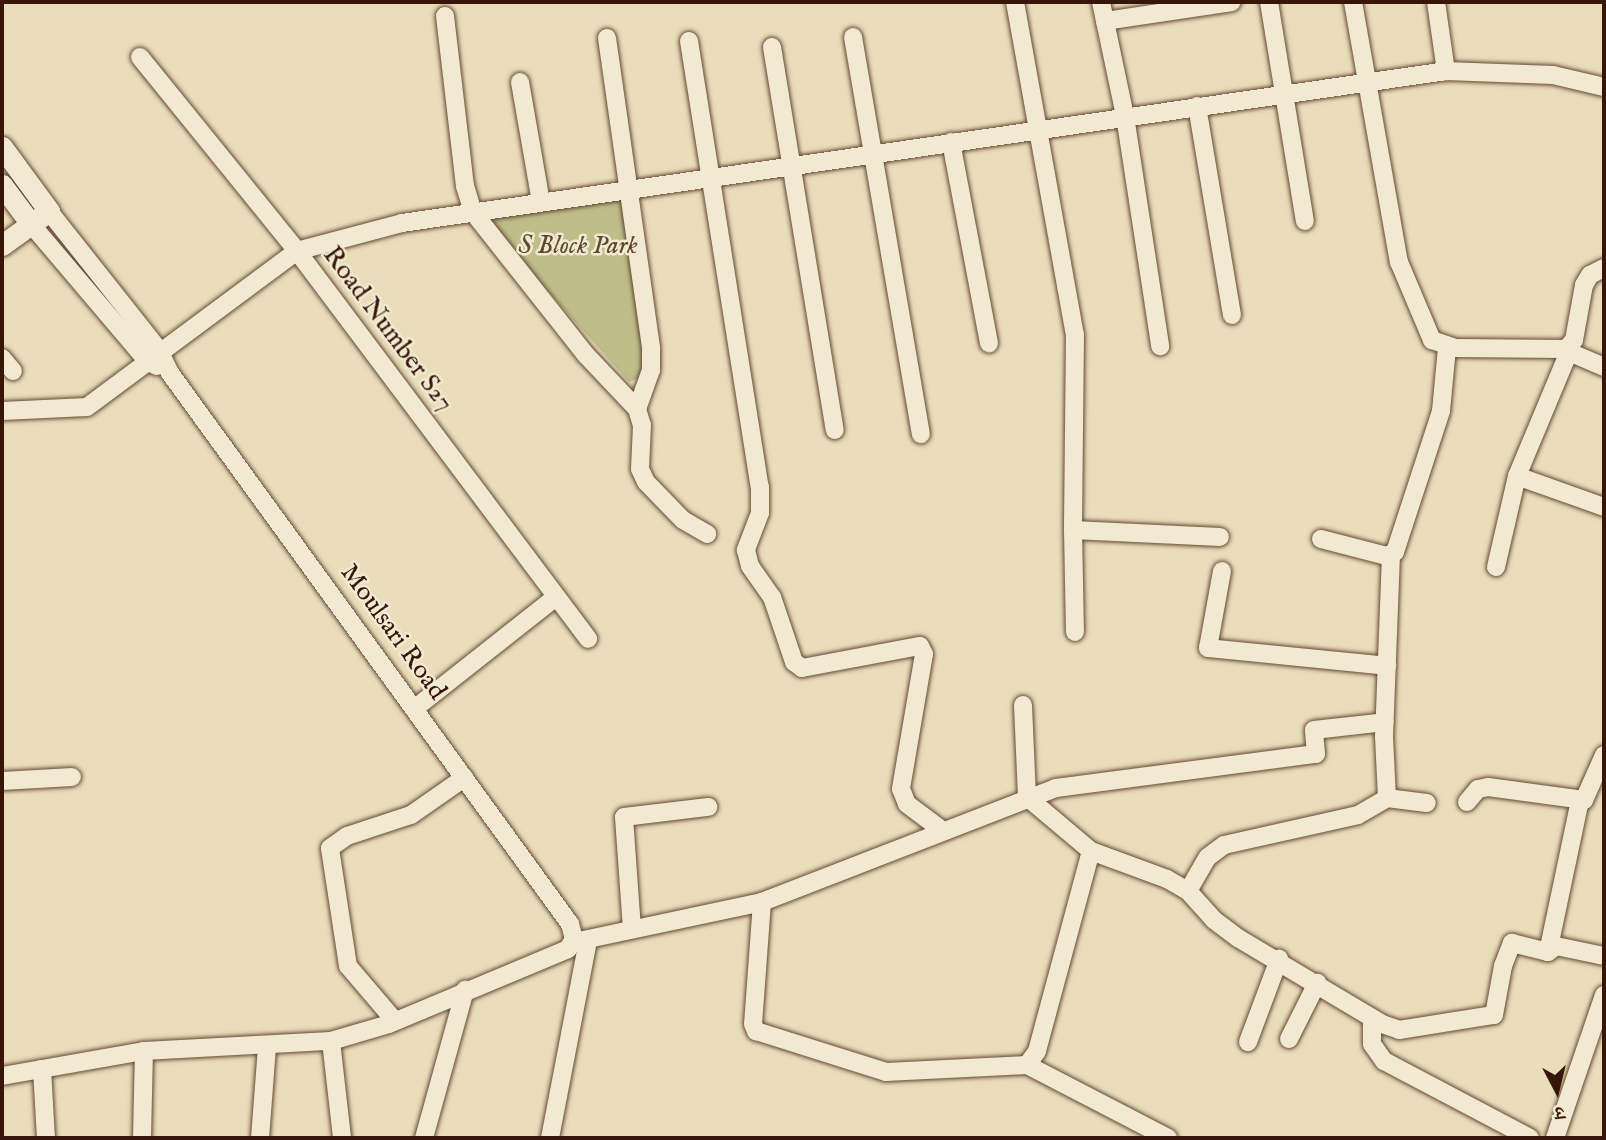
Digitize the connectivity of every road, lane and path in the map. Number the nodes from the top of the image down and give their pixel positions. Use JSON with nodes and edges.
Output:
{"nodes":[{"id":1,"x":1015,"y":2,"type":"edge"},
{"id":2,"x":1101,"y":2,"type":"edge"},
{"id":3,"x":1232,"y":2,"type":"edge"},
{"id":4,"x":1269,"y":2,"type":"edge"},
{"id":5,"x":1353,"y":2,"type":"edge"},
{"id":6,"x":1436,"y":2,"type":"edge"},
{"id":7,"x":1186,"y":4,"type":"edge"},
{"id":8,"x":445,"y":16,"type":"dead end"},
{"id":9,"x":1105,"y":21,"type":"junction"},
{"id":10,"x":853,"y":37,"type":"dead end"},
{"id":11,"x":607,"y":38,"type":"dead end"},
{"id":12,"x":689,"y":41,"type":"dead end"},
{"id":13,"x":772,"y":47,"type":"dead end"},
{"id":14,"x":140,"y":57,"type":"dead end"},
{"id":15,"x":1446,"y":71,"type":"junction"},
{"id":16,"x":1367,"y":81,"type":"junction"},
{"id":17,"x":520,"y":82,"type":"dead end"},
{"id":18,"x":1604,"y":87,"type":"edge"},
{"id":19,"x":1282,"y":93,"type":"junction"},
{"id":20,"x":1197,"y":106,"type":"junction"},
{"id":21,"x":1125,"y":116,"type":"junction"},
{"id":22,"x":1040,"y":129,"type":"junction"},
{"id":23,"x":951,"y":142,"type":"junction"},
{"id":24,"x":2,"y":147,"type":"edge"},
{"id":25,"x":870,"y":154,"type":"junction"},
{"id":26,"x":793,"y":165,"type":"junction"},
{"id":27,"x":711,"y":177,"type":"junction"},
{"id":28,"x":2,"y":185,"type":"edge"},
{"id":29,"x":629,"y":189,"type":"junction"},
{"id":30,"x":541,"y":202,"type":"junction"},
{"id":31,"x":49,"y":211,"type":"junction"},
{"id":32,"x":473,"y":212,"type":"junction"},
{"id":33,"x":1305,"y":220,"type":"dead end"},
{"id":34,"x":31,"y":224,"type":"junction"},
{"id":35,"x":2,"y":245,"type":"edge"},
{"id":36,"x":297,"y":251,"type":"junction"},
{"id":37,"x":1604,"y":268,"type":"edge"},
{"id":38,"x":1232,"y":315,"type":"dead end"},
{"id":39,"x":989,"y":343,"type":"dead end"},
{"id":40,"x":1160,"y":346,"type":"dead end"},
{"id":41,"x":1447,"y":347,"type":"junction"},
{"id":42,"x":1570,"y":349,"type":"junction"},
{"id":43,"x":153,"y":355,"type":"junction"},
{"id":44,"x":1604,"y":367,"type":"edge"},
{"id":45,"x":637,"y":410,"type":"junction"},
{"id":46,"x":2,"y":411,"type":"edge"},
{"id":47,"x":835,"y":430,"type":"dead end"},
{"id":48,"x":920,"y":434,"type":"dead end"},
{"id":49,"x":1517,"y":476,"type":"junction"},
{"id":50,"x":1604,"y":507,"type":"edge"},
{"id":51,"x":1073,"y":530,"type":"junction"},
{"id":52,"x":707,"y":534,"type":"dead end"},
{"id":53,"x":1220,"y":537,"type":"dead end"},
{"id":54,"x":1321,"y":539,"type":"dead end"},
{"id":55,"x":1391,"y":555,"type":"junction"},
{"id":56,"x":1496,"y":567,"type":"dead end"},
{"id":57,"x":1222,"y":571,"type":"dead end"},
{"id":58,"x":556,"y":597,"type":"junction"},
{"id":59,"x":1074,"y":632,"type":"dead end"},
{"id":60,"x":588,"y":639,"type":"dead end"},
{"id":61,"x":1387,"y":666,"type":"junction"},
{"id":62,"x":1023,"y":705,"type":"dead end"},
{"id":63,"x":414,"y":709,"type":"junction"},
{"id":64,"x":1385,"y":722,"type":"junction"},
{"id":65,"x":1604,"y":755,"type":"edge"},
{"id":66,"x":72,"y":777,"type":"dead end"},
{"id":67,"x":464,"y":778,"type":"junction"},
{"id":68,"x":2,"y":781,"type":"edge"},
{"id":69,"x":1027,"y":797,"type":"junction"},
{"id":70,"x":1387,"y":798,"type":"junction"},
{"id":71,"x":1580,"y":800,"type":"junction"},
{"id":72,"x":1467,"y":802,"type":"dead end"},
{"id":73,"x":1427,"y":803,"type":"dead end"},
{"id":74,"x":708,"y":807,"type":"dead end"},
{"id":75,"x":943,"y":831,"type":"junction"},
{"id":76,"x":1091,"y":851,"type":"junction"},
{"id":77,"x":1188,"y":891,"type":"junction"},
{"id":78,"x":762,"y":902,"type":"junction"},
{"id":79,"x":632,"y":929,"type":"junction"},
{"id":80,"x":581,"y":941,"type":"junction"},
{"id":81,"x":1548,"y":952,"type":"junction"},
{"id":82,"x":1604,"y":956,"type":"edge"},
{"id":83,"x":1279,"y":959,"type":"junction"},
{"id":84,"x":1317,"y":984,"type":"junction"},
{"id":85,"x":465,"y":990,"type":"junction"},
{"id":86,"x":1604,"y":995,"type":"edge"},
{"id":87,"x":1373,"y":1019,"type":"junction"},
{"id":88,"x":395,"y":1021,"type":"junction"},
{"id":89,"x":1289,"y":1039,"type":"dead end"},
{"id":90,"x":331,"y":1041,"type":"junction"},
{"id":91,"x":1248,"y":1042,"type":"dead end"},
{"id":92,"x":267,"y":1046,"type":"junction"},
{"id":93,"x":144,"y":1051,"type":"junction"},
{"id":94,"x":1027,"y":1065,"type":"junction"},
{"id":95,"x":42,"y":1069,"type":"junction"},
{"id":96,"x":2,"y":1076,"type":"edge"},
{"id":97,"x":46,"y":1138,"type":"edge"},
{"id":98,"x":142,"y":1138,"type":"edge"},
{"id":99,"x":260,"y":1138,"type":"edge"},
{"id":100,"x":342,"y":1138,"type":"edge"},
{"id":101,"x":424,"y":1138,"type":"edge"},
{"id":102,"x":550,"y":1138,"type":"edge"},
{"id":103,"x":1168,"y":1138,"type":"edge"},
{"id":104,"x":1530,"y":1138,"type":"edge"},
{"id":105,"x":1555,"y":1138,"type":"edge"}],
"edges":[{"from":1,"to":22,"type":"street"},
{"from":2,"to":9,"type":"street"},
{"from":3,"to":7,"type":"street"},
{"from":4,"to":19,"type":"street"},
{"from":5,"to":16,"type":"street"},
{"from":6,"to":15,"type":"street"},
{"from":7,"to":9,"type":"street"},
{"from":8,"to":32,"type":"street"},
{"from":9,"to":21,"type":"street"},
{"from":10,"to":25,"type":"street"},
{"from":11,"to":29,"type":"street"},
{"from":12,"to":27,"type":"street"},
{"from":13,"to":26,"type":"street"},
{"from":14,"to":36,"type":"street","name":"Road Number S27"},
{"from":15,"to":16,"type":"street"},
{"from":15,"to":18,"type":"street"},
{"from":16,"to":19,"type":"street"},
{"from":16,"to":41,"type":"street"},
{"from":17,"to":30,"type":"street"},
{"from":19,"to":20,"type":"street"},
{"from":19,"to":33,"type":"street"},
{"from":20,"to":21,"type":"street"},
{"from":20,"to":38,"type":"street"},
{"from":21,"to":22,"type":"street"},
{"from":21,"to":40,"type":"street"},
{"from":22,"to":23,"type":"street"},
{"from":22,"to":51,"type":"street"},
{"from":23,"to":25,"type":"street"},
{"from":23,"to":39,"type":"street"},
{"from":24,"to":31,"type":"street","name":"Moulsari Road"},
{"from":25,"to":26,"type":"street"},
{"from":25,"to":48,"type":"street"},
{"from":26,"to":27,"type":"street"},
{"from":26,"to":47,"type":"street"},
{"from":27,"to":29,"type":"street"},
{"from":27,"to":75,"type":"street"},
{"from":28,"to":34,"type":"street","name":"Moulsari Road"},
{"from":29,"to":30,"type":"street"},
{"from":29,"to":45,"type":"street"},
{"from":30,"to":32,"type":"street"},
{"from":31,"to":34,"type":"street"},
{"from":31,"to":43,"type":"street","name":"Moulsari Road"},
{"from":32,"to":36,"type":"street"},
{"from":32,"to":45,"type":"street"},
{"from":34,"to":35,"type":"street"},
{"from":34,"to":43,"type":"street","name":"Moulsari Road"},
{"from":36,"to":43,"type":"street"},
{"from":36,"to":58,"type":"street","name":"Road Number S27"},
{"from":37,"to":42,"type":"street"},
{"from":41,"to":42,"type":"street"},
{"from":41,"to":55,"type":"street"},
{"from":42,"to":44,"type":"street"},
{"from":42,"to":49,"type":"street"},
{"from":43,"to":46,"type":"street"},
{"from":43,"to":63,"type":"street","name":"Moulsari Road"},
{"from":45,"to":52,"type":"street"},
{"from":49,"to":50,"type":"street"},
{"from":49,"to":56,"type":"street"},
{"from":51,"to":53,"type":"street"},
{"from":51,"to":59,"type":"street"},
{"from":54,"to":55,"type":"street"},
{"from":55,"to":61,"type":"street"},
{"from":57,"to":61,"type":"street"},
{"from":58,"to":60,"type":"street","name":"Road Number S27"},
{"from":58,"to":63,"type":"street"},
{"from":61,"to":64,"type":"street"},
{"from":62,"to":69,"type":"street"},
{"from":63,"to":67,"type":"street","name":"Moulsari Road"},
{"from":64,"to":69,"type":"street"},
{"from":64,"to":70,"type":"street"},
{"from":65,"to":71,"type":"street"},
{"from":66,"to":68,"type":"street"},
{"from":67,"to":80,"type":"street","name":"Moulsari Road"},
{"from":67,"to":88,"type":"street"},
{"from":69,"to":75,"type":"street"},
{"from":69,"to":76,"type":"street"},
{"from":70,"to":73,"type":"street"},
{"from":70,"to":77,"type":"street"},
{"from":71,"to":72,"type":"street"},
{"from":71,"to":81,"type":"street"},
{"from":74,"to":79,"type":"street"},
{"from":75,"to":78,"type":"street"},
{"from":76,"to":77,"type":"street"},
{"from":76,"to":94,"type":"street"},
{"from":77,"to":83,"type":"street"},
{"from":78,"to":79,"type":"street"},
{"from":78,"to":94,"type":"street"},
{"from":79,"to":80,"type":"street"},
{"from":80,"to":85,"type":"street"},
{"from":80,"to":102,"type":"street"},
{"from":81,"to":82,"type":"street"},
{"from":81,"to":87,"type":"street"},
{"from":83,"to":84,"type":"street"},
{"from":83,"to":91,"type":"street"},
{"from":84,"to":87,"type":"street"},
{"from":84,"to":89,"type":"street"},
{"from":85,"to":88,"type":"street"},
{"from":85,"to":101,"type":"street"},
{"from":86,"to":105,"type":"street"},
{"from":87,"to":104,"type":"street"},
{"from":88,"to":90,"type":"street"},
{"from":90,"to":92,"type":"street"},
{"from":90,"to":100,"type":"street"},
{"from":92,"to":93,"type":"street"},
{"from":92,"to":99,"type":"street"},
{"from":93,"to":95,"type":"street"},
{"from":93,"to":98,"type":"street"},
{"from":94,"to":103,"type":"street"},
{"from":95,"to":96,"type":"street"},
{"from":95,"to":97,"type":"street"}]}
